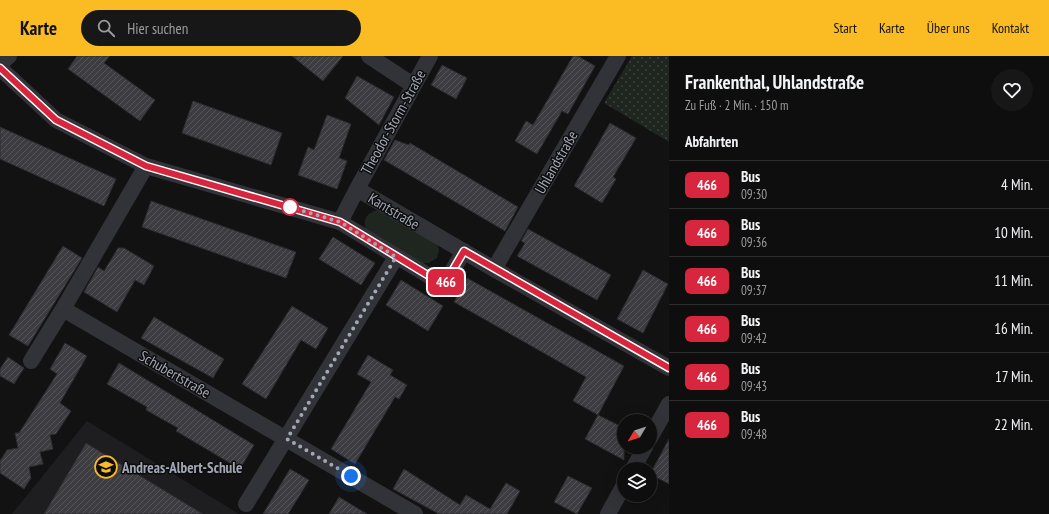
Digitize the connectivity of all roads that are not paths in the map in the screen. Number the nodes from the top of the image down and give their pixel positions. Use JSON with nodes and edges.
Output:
{"nodes":[{"id":1,"x":9,"y":56,"type":"edge"},
{"id":2,"x":369,"y":56,"type":"edge"},
{"id":3,"x":430,"y":56,"type":"edge"},
{"id":4,"x":618,"y":56,"type":"edge"},
{"id":5,"x":0,"y":64,"type":"edge"},
{"id":6,"x":0,"y":68,"type":"edge"},
{"id":7,"x":413,"y":85,"type":"junction"},
{"id":8,"x":146,"y":166,"type":"junction"},
{"id":9,"x":357,"y":189,"type":"junction"},
{"id":10,"x":340,"y":222,"type":"junction"},
{"id":11,"x":464,"y":251,"type":"junction"},
{"id":12,"x":396,"y":257,"type":"junction"},
{"id":13,"x":494,"y":269,"type":"junction"},
{"id":14,"x":64,"y":309,"type":"junction"},
{"id":15,"x":31,"y":361,"type":"dead end"},
{"id":16,"x":669,"y":368,"type":"edge"},
{"id":17,"x":669,"y":404,"type":"edge"},
{"id":18,"x":657,"y":426,"type":"edge"},
{"id":19,"x":287,"y":439,"type":"junction"},
{"id":20,"x":617,"y":498,"type":"edge"},
{"id":21,"x":246,"y":504,"type":"dead end"},
{"id":22,"x":415,"y":514,"type":"edge"},
{"id":23,"x":608,"y":514,"type":"edge"}],
"edges":[{"from":1,"to":5,"type":"street"},
{"from":2,"to":7,"type":"street"},
{"from":3,"to":7,"type":"street","name":"Theodor-Storm-Straße"},
{"from":4,"to":13,"type":"street","name":"Uhlandstraße"},
{"from":6,"to":8,"type":"street"},
{"from":7,"to":9,"type":"street","name":"Theodor-Storm-Straße"},
{"from":8,"to":10,"type":"street"},
{"from":8,"to":14,"type":"street"},
{"from":9,"to":10,"type":"street","name":"Kantstraße"},
{"from":9,"to":11,"type":"street","name":"Kantstraße"},
{"from":10,"to":12,"type":"street"},
{"from":11,"to":12,"type":"street"},
{"from":11,"to":13,"type":"street","name":"Kantstraße"},
{"from":12,"to":19,"type":"street"},
{"from":13,"to":16,"type":"street","name":"Kantstraße"},
{"from":14,"to":15,"type":"street"},
{"from":14,"to":19,"type":"street","name":"Schubertstraße"},
{"from":17,"to":18,"type":"street"},
{"from":19,"to":21,"type":"street"},
{"from":19,"to":22,"type":"street","name":"Schubertstraße"},
{"from":20,"to":23,"type":"street"}]}
